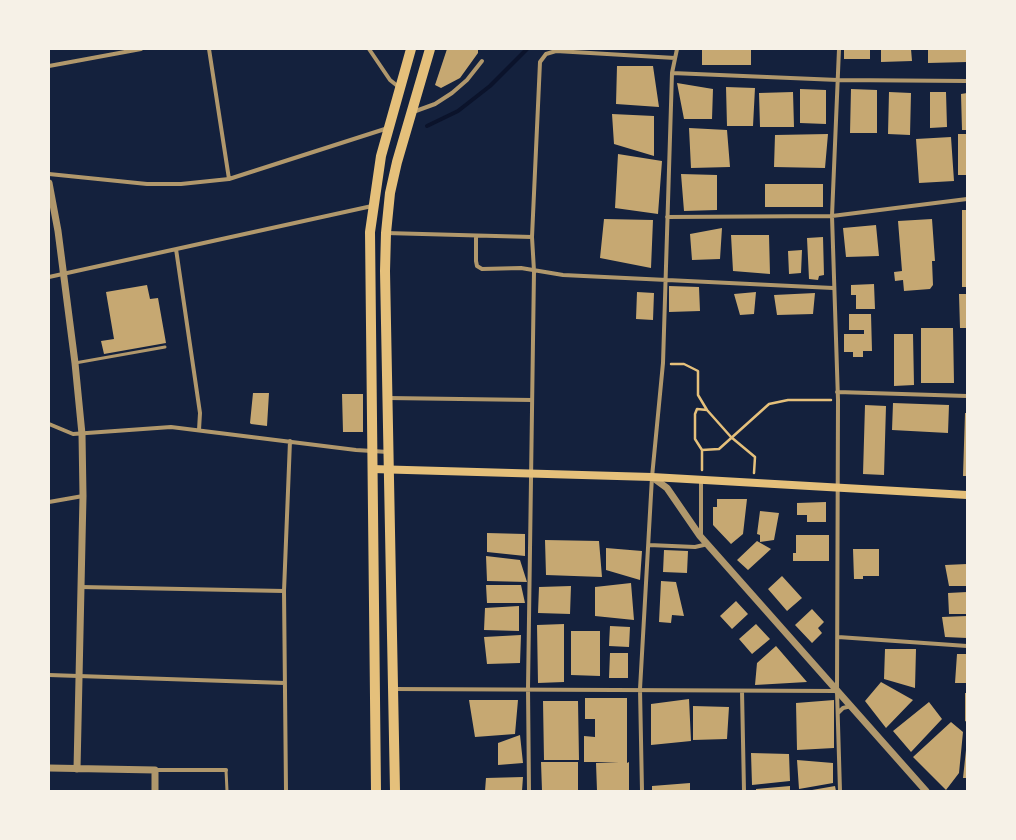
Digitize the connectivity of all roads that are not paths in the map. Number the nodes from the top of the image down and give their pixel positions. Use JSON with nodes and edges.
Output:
{"nodes":[{"id":1,"x":141,"y":49,"type":"edge"},
{"id":2,"x":209,"y":49,"type":"edge"},
{"id":3,"x":370,"y":49,"type":"edge"},
{"id":4,"x":411,"y":49,"type":"edge"},
{"id":5,"x":430,"y":49,"type":"edge"},
{"id":6,"x":677,"y":49,"type":"edge"},
{"id":7,"x":839,"y":49,"type":"edge"},
{"id":8,"x":675,"y":58,"type":"junction"},
{"id":9,"x":482,"y":61,"type":"dead end"},
{"id":10,"x":49,"y":66,"type":"edge"},
{"id":11,"x":672,"y":73,"type":"junction"},
{"id":12,"x":838,"y":80,"type":"junction"},
{"id":13,"x":967,"y":81,"type":"edge"},
{"id":14,"x":400,"y":88,"type":"junction"},
{"id":15,"x":412,"y":112,"type":"junction"},
{"id":16,"x":388,"y":128,"type":"junction"},
{"id":17,"x":49,"y":174,"type":"edge"},
{"id":18,"x":229,"y":180,"type":"junction"},
{"id":19,"x":49,"y":183,"type":"edge"},
{"id":20,"x":967,"y":199,"type":"edge"},
{"id":21,"x":372,"y":206,"type":"junction"},
{"id":22,"x":832,"y":216,"type":"junction"},
{"id":23,"x":667,"y":218,"type":"junction"},
{"id":24,"x":386,"y":233,"type":"junction"},
{"id":25,"x":532,"y":236,"type":"junction"},
{"id":26,"x":476,"y":237,"type":"junction"},
{"id":27,"x":176,"y":249,"type":"junction"},
{"id":28,"x":534,"y":271,"type":"junction"},
{"id":29,"x":63,"y":274,"type":"junction"},
{"id":30,"x":49,"y":277,"type":"edge"},
{"id":31,"x":666,"y":280,"type":"junction"},
{"id":32,"x":833,"y":288,"type":"junction"},
{"id":33,"x":165,"y":347,"type":"dead end"},
{"id":34,"x":75,"y":363,"type":"junction"},
{"id":35,"x":837,"y":392,"type":"junction"},
{"id":36,"x":967,"y":396,"type":"edge"},
{"id":37,"x":387,"y":398,"type":"junction"},
{"id":38,"x":532,"y":400,"type":"junction"},
{"id":39,"x":49,"y":424,"type":"edge"},
{"id":40,"x":199,"y":430,"type":"junction"},
{"id":41,"x":82,"y":434,"type":"junction"},
{"id":42,"x":290,"y":442,"type":"junction"},
{"id":43,"x":372,"y":451,"type":"junction"},
{"id":44,"x":388,"y":452,"type":"junction"},
{"id":45,"x":372,"y":469,"type":"junction"},
{"id":46,"x":388,"y":470,"type":"junction"},
{"id":47,"x":532,"y":473,"type":"junction"},
{"id":48,"x":652,"y":477,"type":"junction"},
{"id":49,"x":702,"y":480,"type":"junction"},
{"id":50,"x":838,"y":488,"type":"junction"},
{"id":51,"x":967,"y":495,"type":"edge"},
{"id":52,"x":83,"y":496,"type":"junction"},
{"id":53,"x":49,"y":502,"type":"edge"},
{"id":54,"x":700,"y":536,"type":"junction"},
{"id":55,"x":649,"y":544,"type":"junction"},
{"id":56,"x":708,"y":544,"type":"junction"},
{"id":57,"x":81,"y":587,"type":"junction"},
{"id":58,"x":284,"y":591,"type":"junction"},
{"id":59,"x":838,"y":637,"type":"junction"},
{"id":60,"x":967,"y":646,"type":"edge"},
{"id":61,"x":49,"y":675,"type":"edge"},
{"id":62,"x":79,"y":676,"type":"junction"},
{"id":63,"x":285,"y":683,"type":"junction"},
{"id":64,"x":528,"y":688,"type":"junction"},
{"id":65,"x":393,"y":689,"type":"junction"},
{"id":66,"x":640,"y":689,"type":"junction"},
{"id":67,"x":742,"y":691,"type":"junction"},
{"id":68,"x":838,"y":691,"type":"junction"},
{"id":69,"x":851,"y":706,"type":"junction"},
{"id":70,"x":838,"y":713,"type":"junction"},
{"id":71,"x":49,"y":768,"type":"edge"},
{"id":72,"x":77,"y":769,"type":"junction"},
{"id":73,"x":155,"y":770,"type":"junction"},
{"id":74,"x":226,"y":770,"type":"joint"},
{"id":75,"x":155,"y":791,"type":"edge"},
{"id":76,"x":227,"y":791,"type":"edge"},
{"id":77,"x":286,"y":791,"type":"edge"},
{"id":78,"x":376,"y":791,"type":"edge"},
{"id":79,"x":395,"y":791,"type":"edge"},
{"id":80,"x":529,"y":791,"type":"edge"},
{"id":81,"x":642,"y":791,"type":"edge"},
{"id":82,"x":744,"y":791,"type":"edge"},
{"id":83,"x":840,"y":791,"type":"edge"},
{"id":84,"x":926,"y":791,"type":"edge"}],
"edges":[{"from":1,"to":10,"type":"street"},
{"from":2,"to":18,"type":"street"},
{"from":3,"to":14,"type":"street"},
{"from":4,"to":14,"type":"main road"},
{"from":5,"to":15,"type":"main road"},
{"from":6,"to":8,"type":"street"},
{"from":7,"to":12,"type":"street"},
{"from":8,"to":11,"type":"street"},
{"from":8,"to":25,"type":"street"},
{"from":9,"to":15,"type":"street"},
{"from":11,"to":12,"type":"street"},
{"from":11,"to":23,"type":"street"},
{"from":12,"to":13,"type":"street"},
{"from":12,"to":22,"type":"street"},
{"from":14,"to":16,"type":"main road"},
{"from":15,"to":24,"type":"main road"},
{"from":16,"to":18,"type":"street"},
{"from":16,"to":21,"type":"main road"},
{"from":17,"to":18,"type":"street"},
{"from":19,"to":29,"type":"street"},
{"from":20,"to":22,"type":"street"},
{"from":21,"to":27,"type":"street"},
{"from":21,"to":43,"type":"main road"},
{"from":22,"to":23,"type":"street"},
{"from":22,"to":32,"type":"street"},
{"from":23,"to":31,"type":"street"},
{"from":24,"to":26,"type":"street"},
{"from":24,"to":37,"type":"main road"},
{"from":25,"to":26,"type":"street"},
{"from":25,"to":28,"type":"street"},
{"from":26,"to":28,"type":"street"},
{"from":27,"to":29,"type":"street"},
{"from":27,"to":40,"type":"street"},
{"from":28,"to":31,"type":"street"},
{"from":28,"to":38,"type":"street"},
{"from":29,"to":30,"type":"street"},
{"from":29,"to":34,"type":"street"},
{"from":31,"to":32,"type":"street"},
{"from":31,"to":48,"type":"street"},
{"from":32,"to":35,"type":"street"},
{"from":33,"to":34,"type":"lane"},
{"from":34,"to":41,"type":"street"},
{"from":35,"to":36,"type":"street"},
{"from":35,"to":50,"type":"street"},
{"from":37,"to":38,"type":"street"},
{"from":37,"to":44,"type":"main road"},
{"from":38,"to":47,"type":"street"},
{"from":39,"to":41,"type":"street"},
{"from":40,"to":41,"type":"street"},
{"from":40,"to":42,"type":"street"},
{"from":41,"to":52,"type":"street"},
{"from":42,"to":43,"type":"street"},
{"from":42,"to":58,"type":"street"},
{"from":43,"to":44,"type":"street"},
{"from":43,"to":45,"type":"main road"},
{"from":44,"to":46,"type":"main road"},
{"from":45,"to":46,"type":"main road"},
{"from":45,"to":78,"type":"main road"},
{"from":46,"to":47,"type":"main road"},
{"from":46,"to":65,"type":"main road"},
{"from":47,"to":48,"type":"main road"},
{"from":47,"to":64,"type":"street"},
{"from":48,"to":49,"type":"main road"},
{"from":48,"to":54,"type":"street"},
{"from":48,"to":55,"type":"street"},
{"from":49,"to":50,"type":"main road"},
{"from":49,"to":54,"type":"street"},
{"from":50,"to":51,"type":"main road"},
{"from":50,"to":59,"type":"street"},
{"from":52,"to":53,"type":"street"},
{"from":52,"to":57,"type":"street"},
{"from":54,"to":56,"type":"street"},
{"from":55,"to":56,"type":"street"},
{"from":55,"to":66,"type":"street"},
{"from":56,"to":68,"type":"street"},
{"from":57,"to":58,"type":"street"},
{"from":57,"to":62,"type":"street"},
{"from":58,"to":63,"type":"street"},
{"from":59,"to":60,"type":"street"},
{"from":59,"to":68,"type":"street"},
{"from":61,"to":62,"type":"street"},
{"from":62,"to":63,"type":"street"},
{"from":62,"to":72,"type":"street"},
{"from":63,"to":77,"type":"street"},
{"from":64,"to":65,"type":"street"},
{"from":64,"to":66,"type":"street"},
{"from":64,"to":80,"type":"street"},
{"from":65,"to":79,"type":"main road"},
{"from":66,"to":67,"type":"street"},
{"from":66,"to":81,"type":"street"},
{"from":67,"to":68,"type":"street"},
{"from":67,"to":82,"type":"street"},
{"from":68,"to":69,"type":"street"},
{"from":68,"to":70,"type":"street"},
{"from":69,"to":70,"type":"street"},
{"from":69,"to":84,"type":"street"},
{"from":70,"to":83,"type":"street"},
{"from":71,"to":72,"type":"street"},
{"from":72,"to":73,"type":"street"},
{"from":73,"to":74,"type":"street"},
{"from":73,"to":75,"type":"street"},
{"from":74,"to":76,"type":"lane"}]}
